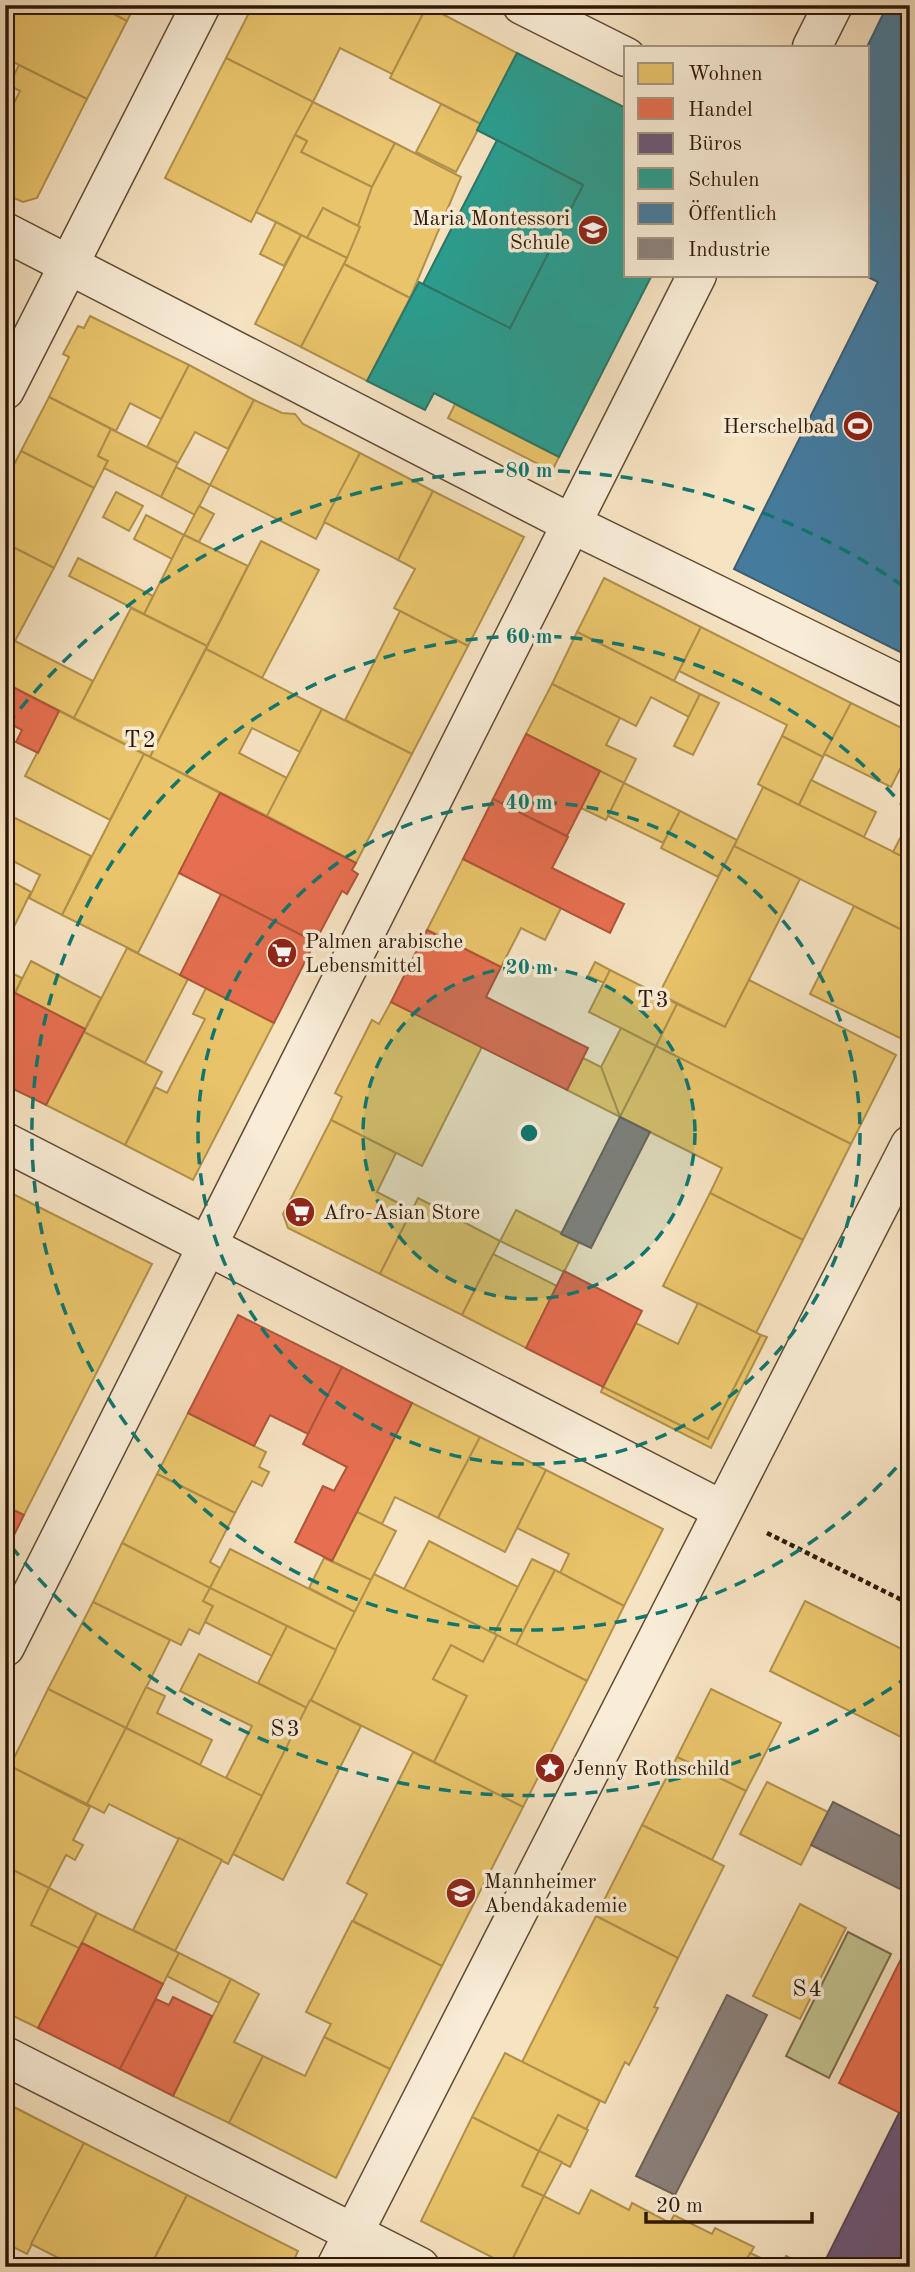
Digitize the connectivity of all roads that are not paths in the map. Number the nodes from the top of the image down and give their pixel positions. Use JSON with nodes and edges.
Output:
{"nodes":[{"id":1,"x":201,"y":5,"type":"edge"},
{"id":2,"x":522,"y":5,"type":"edge"},
{"id":3,"x":833,"y":5,"type":"edge"},
{"id":4,"x":812,"y":46,"type":"edge"},
{"id":5,"x":624,"y":56,"type":"edge"},
{"id":6,"x":5,"y":232,"type":"edge"},
{"id":7,"x":70,"y":264,"type":"junction"},
{"id":8,"x":696,"y":276,"type":"edge"},
{"id":9,"x":5,"y":390,"type":"edge"},
{"id":10,"x":570,"y":523,"type":"junction"},
{"id":11,"x":910,"y":689,"type":"edge"},
{"id":12,"x":5,"y":1142,"type":"edge"},
{"id":13,"x":910,"y":1145,"type":"edge"},
{"id":14,"x":208,"y":1244,"type":"junction"},
{"id":15,"x":723,"y":1510,"type":"junction"},
{"id":16,"x":5,"y":1647,"type":"edge"},
{"id":17,"x":5,"y":2056,"type":"edge"},
{"id":18,"x":344,"y":2250,"type":"edge"},
{"id":19,"x":419,"y":2267,"type":"edge"}],
"edges":[{"from":1,"to":7,"type":"street"},
{"from":2,"to":5,"type":"street"},
{"from":3,"to":4,"type":"street"},
{"from":6,"to":7,"type":"street"},
{"from":7,"to":9,"type":"street"},
{"from":7,"to":10,"type":"street"},
{"from":8,"to":10,"type":"street"},
{"from":10,"to":11,"type":"street"},
{"from":10,"to":14,"type":"street"},
{"from":12,"to":14,"type":"street"},
{"from":13,"to":15,"type":"street"},
{"from":14,"to":15,"type":"street"},
{"from":14,"to":16,"type":"street"},
{"from":15,"to":18,"type":"street"},
{"from":17,"to":18,"type":"street"},
{"from":18,"to":19,"type":"street"}]}
